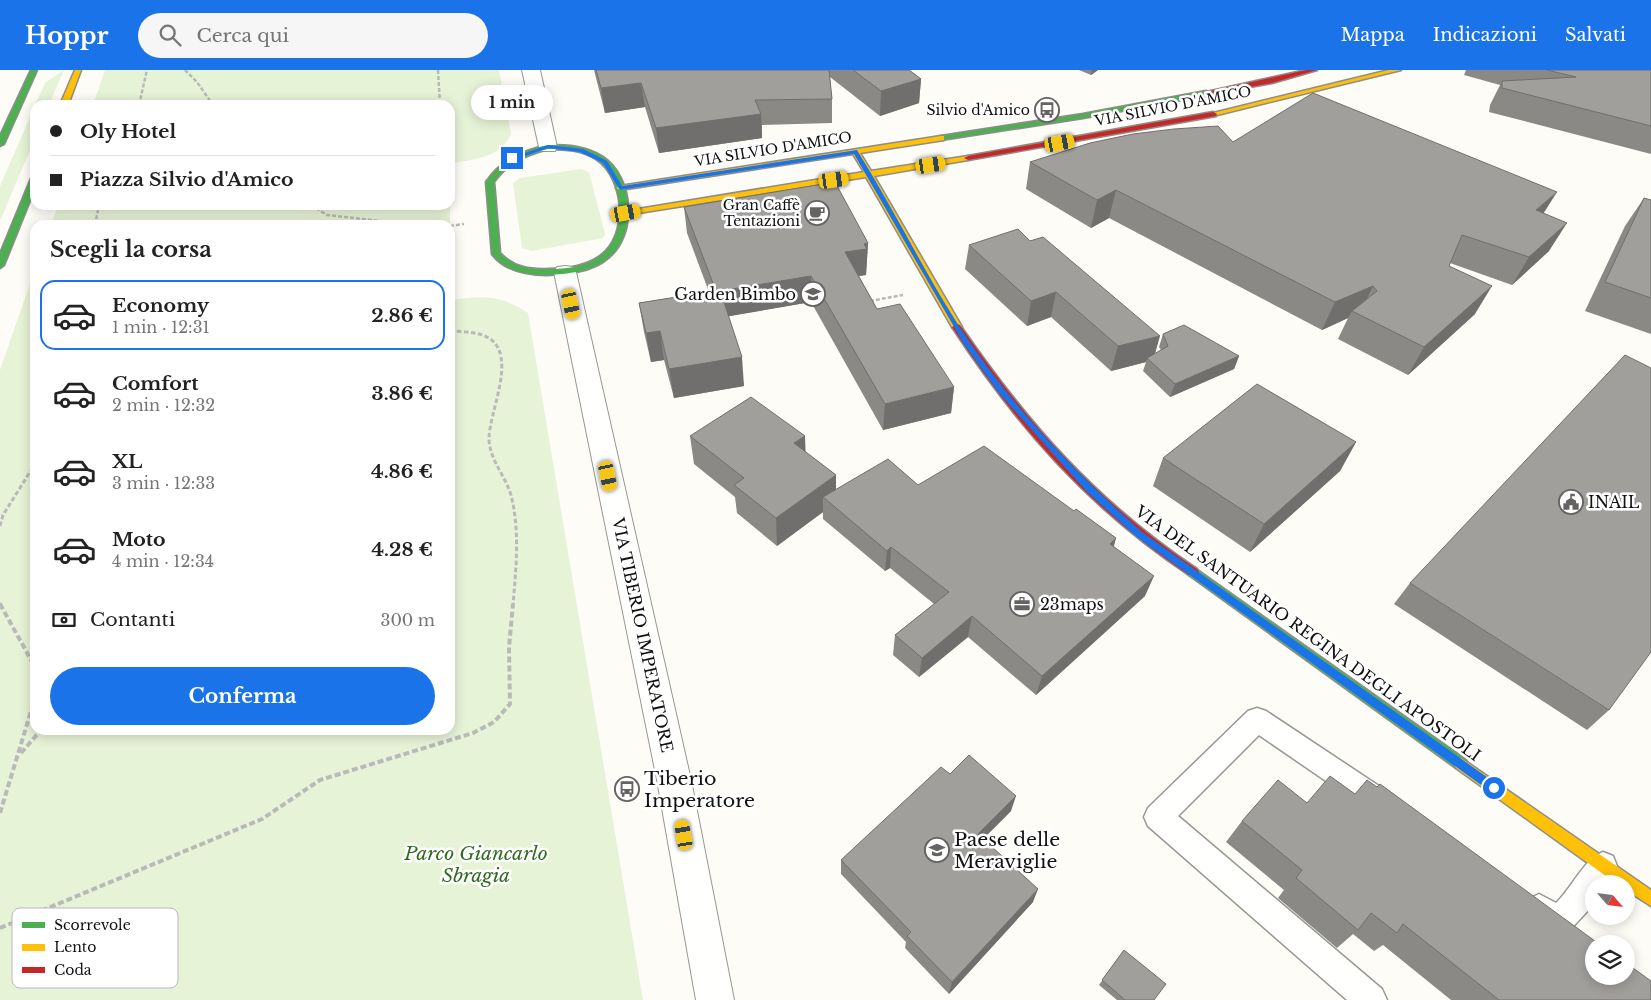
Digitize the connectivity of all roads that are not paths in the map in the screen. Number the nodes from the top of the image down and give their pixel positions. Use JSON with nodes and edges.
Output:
{"nodes":[{"id":1,"x":34,"y":70,"type":"edge"},
{"id":2,"x":78,"y":70,"type":"edge"},
{"id":3,"x":531,"y":70,"type":"edge"},
{"id":4,"x":1314,"y":70,"type":"edge"},
{"id":5,"x":1398,"y":70,"type":"edge"},
{"id":6,"x":46,"y":75,"type":"dead end"},
{"id":7,"x":25,"y":89,"type":"junction"},
{"id":8,"x":66,"y":100,"type":"edge"},
{"id":9,"x":0,"y":144,"type":"edge"},
{"id":10,"x":548,"y":147,"type":"junction"},
{"id":11,"x":856,"y":152,"type":"junction"},
{"id":12,"x":870,"y":175,"type":"junction"},
{"id":13,"x":620,"y":188,"type":"junction"},
{"id":14,"x":30,"y":190,"type":"edge"},
{"id":15,"x":626,"y":213,"type":"junction"},
{"id":16,"x":0,"y":265,"type":"edge"},
{"id":17,"x":565,"y":272,"type":"junction"},
{"id":18,"x":1403,"y":818,"type":"edge"},
{"id":19,"x":1603,"y":866,"type":"junction"},
{"id":20,"x":1518,"y":895,"type":"edge"},
{"id":21,"x":1651,"y":899,"type":"edge"},
{"id":22,"x":715,"y":1000,"type":"edge"},
{"id":23,"x":1371,"y":1000,"type":"edge"}],
"edges":[{"from":1,"to":7,"type":"street"},
{"from":2,"to":8,"type":"street"},
{"from":3,"to":10,"type":"street"},
{"from":4,"to":11,"type":"street","name":"VIA SILVIO D'AMICO"},
{"from":5,"to":12,"type":"street","name":"VIA SILVIO D'AMICO"},
{"from":6,"to":7,"type":"street"},
{"from":7,"to":9,"type":"street"},
{"from":10,"to":13,"type":"street"},
{"from":10,"to":17,"type":"street"},
{"from":11,"to":12,"type":"street","name":"VIA DEL SANTUARIO REGINA DEGLI APOSTOLI"},
{"from":11,"to":13,"type":"street","name":"VIA SILVIO D'AMICO"},
{"from":12,"to":15,"type":"street","name":"VIA SILVIO D'AMICO"},
{"from":12,"to":19,"type":"street","name":"VIA DEL SANTUARIO REGINA DEGLI APOSTOLI"},
{"from":13,"to":15,"type":"street"},
{"from":14,"to":16,"type":"street"},
{"from":15,"to":17,"type":"street"},
{"from":17,"to":22,"type":"street","name":"VIA TIBERIO IMPERATORE"},
{"from":18,"to":23,"type":"lane"},
{"from":19,"to":20,"type":"lane"},
{"from":19,"to":21,"type":"street","name":"VIA DEL SANTUARIO REGINA DEGLI APOSTOLI"}]}
